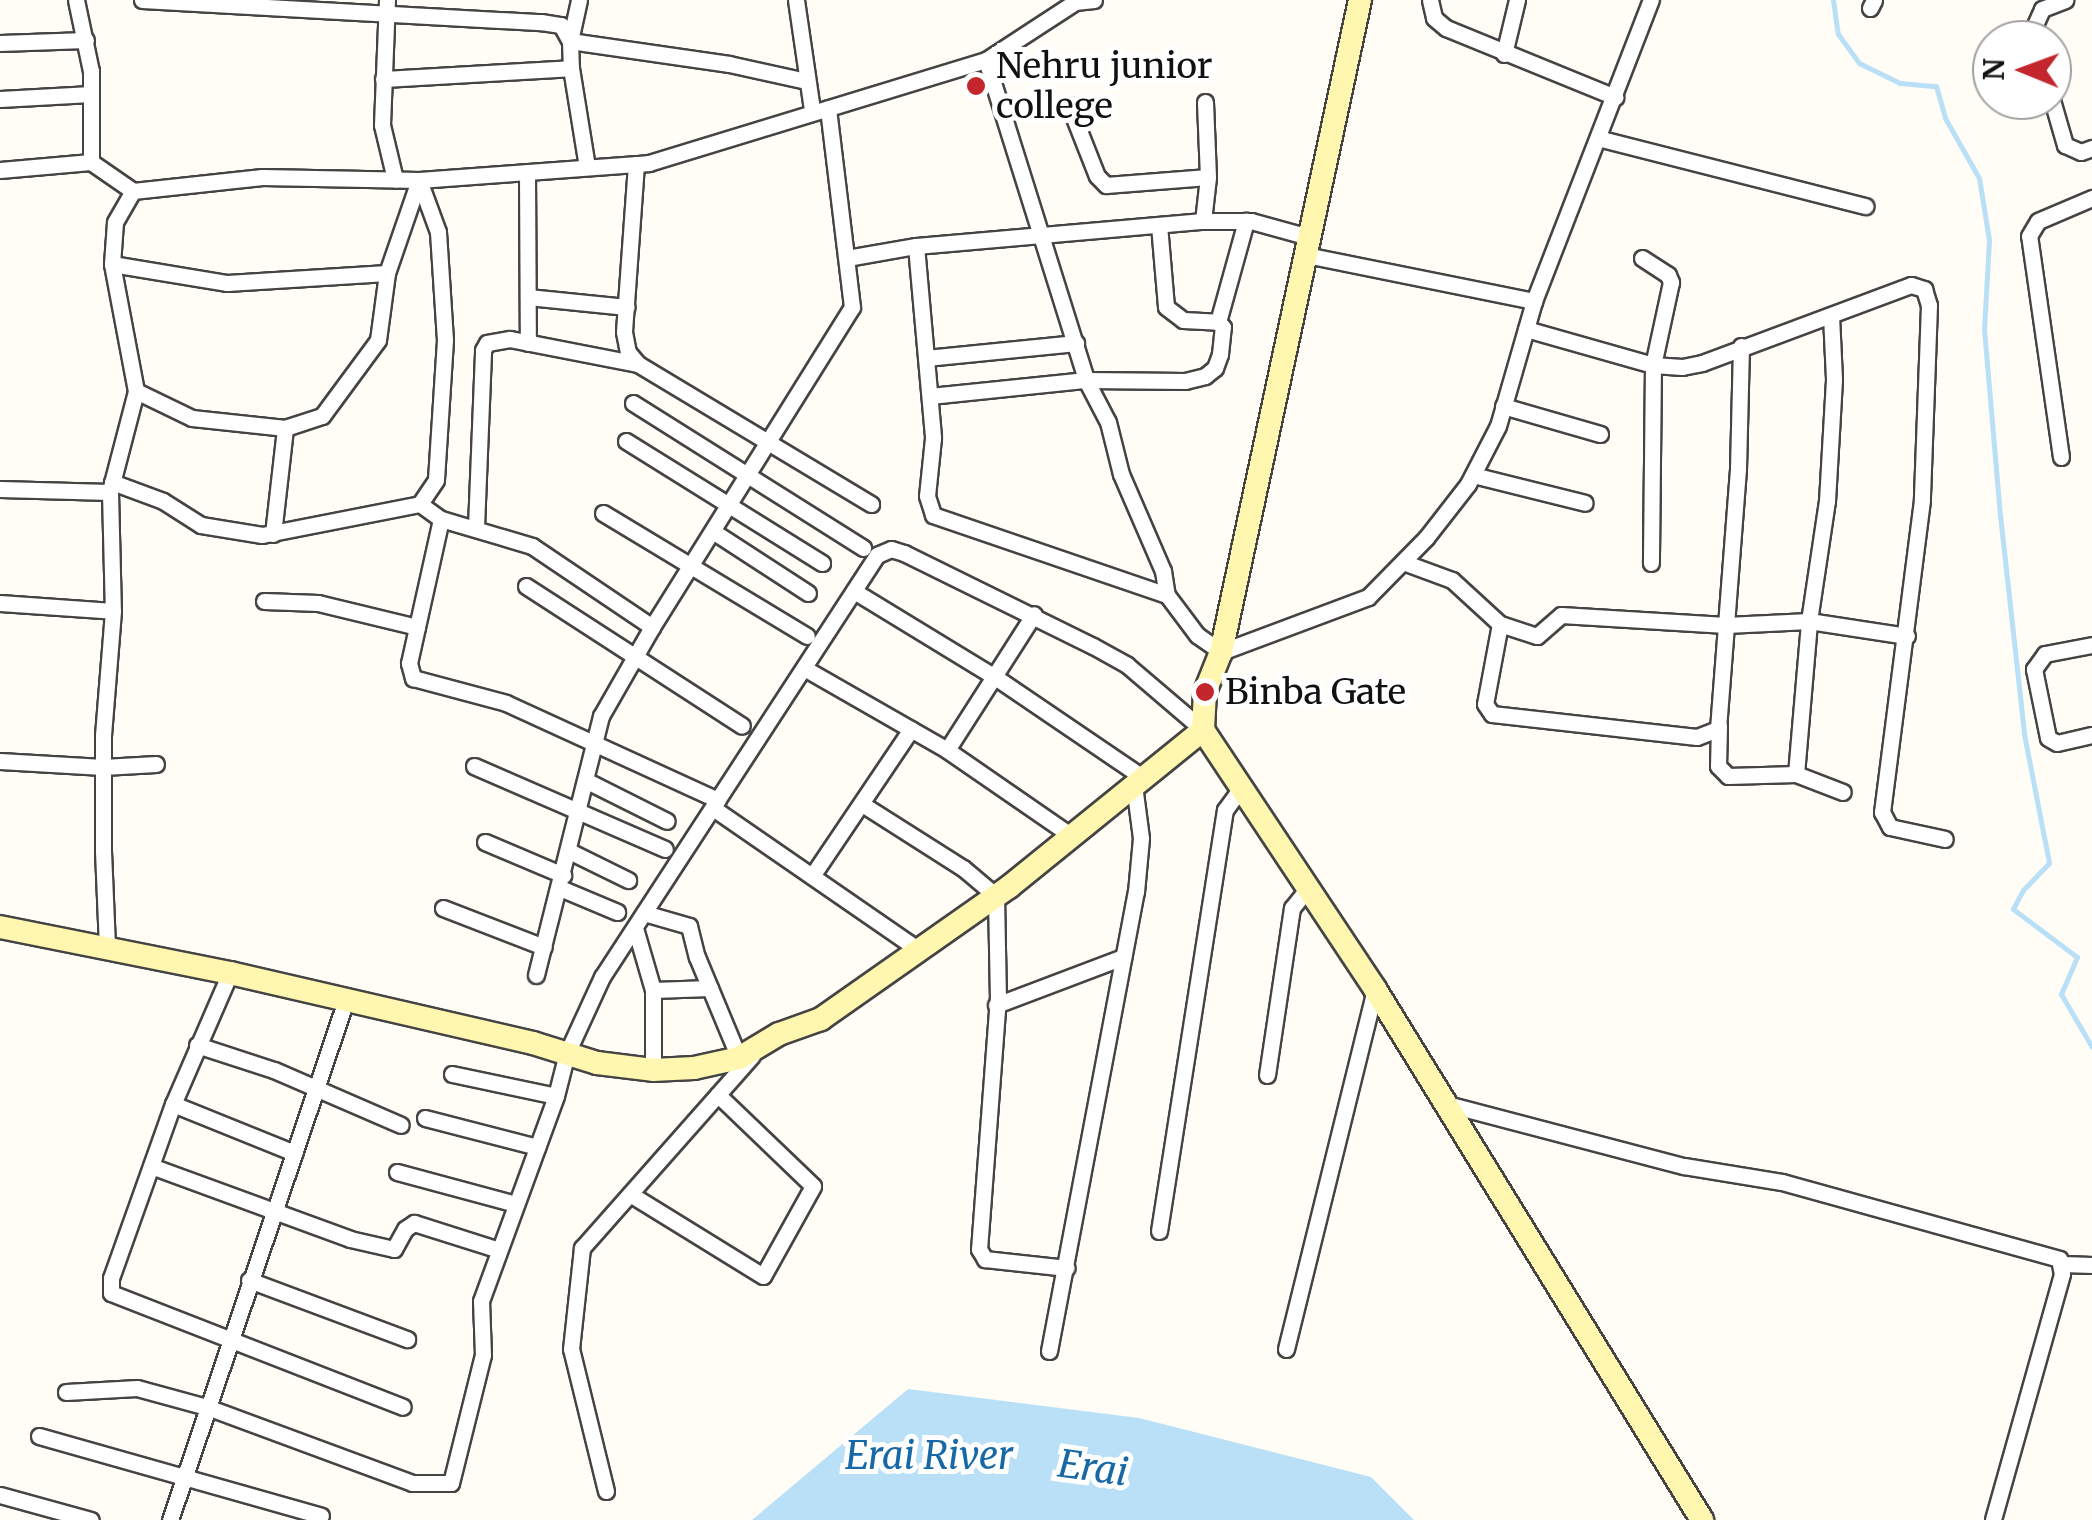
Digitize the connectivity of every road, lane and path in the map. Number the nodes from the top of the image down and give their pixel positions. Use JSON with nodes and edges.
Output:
{"nodes":[{"id":1,"x":76,"y":0,"type":"edge"},
{"id":2,"x":142,"y":0,"type":"edge"},
{"id":3,"x":579,"y":0,"type":"edge"},
{"id":4,"x":796,"y":0,"type":"edge"},
{"id":5,"x":1094,"y":0,"type":"edge"},
{"id":6,"x":1360,"y":0,"type":"edge"},
{"id":7,"x":1430,"y":0,"type":"edge"},
{"id":8,"x":1517,"y":0,"type":"edge"},
{"id":9,"x":1651,"y":0,"type":"edge"},
{"id":10,"x":2065,"y":0,"type":"edge"},
{"id":11,"x":386,"y":8,"type":"edge"},
{"id":12,"x":2038,"y":20,"type":"edge"},
{"id":13,"x":86,"y":40,"type":"junction"},
{"id":14,"x":570,"y":41,"type":"junction"},
{"id":15,"x":0,"y":43,"type":"edge"},
{"id":16,"x":1504,"y":54,"type":"junction"},
{"id":17,"x":986,"y":60,"type":"junction"},
{"id":18,"x":570,"y":68,"type":"junction"},
{"id":19,"x":384,"y":79,"type":"junction"},
{"id":20,"x":806,"y":82,"type":"junction"},
{"id":21,"x":90,"y":94,"type":"junction"},
{"id":22,"x":1614,"y":97,"type":"junction"},
{"id":23,"x":0,"y":99,"type":"edge"},
{"id":24,"x":1205,"y":102,"type":"dead end"},
{"id":25,"x":1068,"y":105,"type":"dead end"},
{"id":26,"x":820,"y":109,"type":"junction"},
{"id":27,"x":2058,"y":120,"type":"edge"},
{"id":28,"x":1598,"y":138,"type":"junction"},
{"id":29,"x":2092,"y":148,"type":"edge"},
{"id":30,"x":91,"y":162,"type":"junction"},
{"id":31,"x":636,"y":164,"type":"junction"},
{"id":32,"x":587,"y":168,"type":"junction"},
{"id":33,"x":0,"y":170,"type":"edge"},
{"id":34,"x":527,"y":172,"type":"junction"},
{"id":35,"x":1208,"y":177,"type":"junction"},
{"id":36,"x":394,"y":179,"type":"junction"},
{"id":37,"x":419,"y":180,"type":"junction"},
{"id":38,"x":133,"y":191,"type":"junction"},
{"id":39,"x":2092,"y":198,"type":"edge"},
{"id":40,"x":1865,"y":206,"type":"dead end"},
{"id":41,"x":1203,"y":220,"type":"junction"},
{"id":42,"x":1246,"y":220,"type":"junction"},
{"id":43,"x":1160,"y":225,"type":"junction"},
{"id":44,"x":1042,"y":234,"type":"junction"},
{"id":45,"x":916,"y":246,"type":"junction"},
{"id":46,"x":1308,"y":246,"type":"junction"},
{"id":47,"x":846,"y":258,"type":"junction"},
{"id":48,"x":1642,"y":258,"type":"dead end"},
{"id":49,"x":112,"y":264,"type":"junction"},
{"id":50,"x":386,"y":273,"type":"junction"},
{"id":51,"x":528,"y":297,"type":"junction"},
{"id":52,"x":1534,"y":300,"type":"junction"},
{"id":53,"x":626,"y":307,"type":"junction"},
{"id":54,"x":1830,"y":316,"type":"junction"},
{"id":55,"x":1218,"y":322,"type":"junction"},
{"id":56,"x":1526,"y":329,"type":"junction"},
{"id":57,"x":1076,"y":342,"type":"junction"},
{"id":58,"x":528,"y":343,"type":"junction"},
{"id":59,"x":1741,"y":346,"type":"junction"},
{"id":60,"x":926,"y":358,"type":"junction"},
{"id":61,"x":638,"y":364,"type":"junction"},
{"id":62,"x":1653,"y":366,"type":"junction"},
{"id":63,"x":1086,"y":380,"type":"junction"},
{"id":64,"x":136,"y":391,"type":"junction"},
{"id":65,"x":930,"y":396,"type":"junction"},
{"id":66,"x":632,"y":403,"type":"dead end"},
{"id":67,"x":1503,"y":406,"type":"junction"},
{"id":68,"x":285,"y":428,"type":"junction"},
{"id":69,"x":1600,"y":434,"type":"dead end"},
{"id":70,"x":626,"y":441,"type":"dead end"},
{"id":71,"x":768,"y":442,"type":"junction"},
{"id":72,"x":2061,"y":457,"type":"dead end"},
{"id":73,"x":750,"y":475,"type":"junction"},
{"id":74,"x":1473,"y":475,"type":"junction"},
{"id":75,"x":111,"y":487,"type":"junction"},
{"id":76,"x":0,"y":490,"type":"edge"},
{"id":77,"x":1585,"y":503,"type":"dead end"},
{"id":78,"x":420,"y":504,"type":"junction"},
{"id":79,"x":871,"y":504,"type":"dead end"},
{"id":80,"x":731,"y":506,"type":"junction"},
{"id":81,"x":602,"y":513,"type":"dead end"},
{"id":82,"x":441,"y":519,"type":"junction"},
{"id":83,"x":476,"y":527,"type":"junction"},
{"id":84,"x":714,"y":532,"type":"junction"},
{"id":85,"x":273,"y":534,"type":"junction"},
{"id":86,"x":863,"y":548,"type":"dead end"},
{"id":87,"x":1402,"y":562,"type":"junction"},
{"id":88,"x":822,"y":563,"type":"dead end"},
{"id":89,"x":1652,"y":563,"type":"dead end"},
{"id":90,"x":692,"y":566,"type":"junction"},
{"id":91,"x":526,"y":586,"type":"dead end"},
{"id":92,"x":808,"y":592,"type":"dead end"},
{"id":93,"x":854,"y":592,"type":"junction"},
{"id":94,"x":1167,"y":595,"type":"junction"},
{"id":95,"x":264,"y":601,"type":"dead end"},
{"id":96,"x":0,"y":603,"type":"edge"},
{"id":97,"x":113,"y":610,"type":"junction"},
{"id":98,"x":1034,"y":614,"type":"junction"},
{"id":99,"x":1809,"y":621,"type":"junction"},
{"id":100,"x":1500,"y":624,"type":"junction"},
{"id":101,"x":1726,"y":624,"type":"junction"},
{"id":102,"x":417,"y":627,"type":"junction"},
{"id":103,"x":652,"y":627,"type":"junction"},
{"id":104,"x":806,"y":636,"type":"dead end"},
{"id":105,"x":1907,"y":636,"type":"junction"},
{"id":106,"x":2092,"y":645,"type":"edge"},
{"id":107,"x":1220,"y":652,"type":"junction"},
{"id":108,"x":633,"y":660,"type":"junction"},
{"id":109,"x":804,"y":668,"type":"junction"},
{"id":110,"x":995,"y":678,"type":"junction"},
{"id":111,"x":742,"y":726,"type":"dead end"},
{"id":112,"x":1719,"y":726,"type":"junction"},
{"id":113,"x":911,"y":729,"type":"junction"},
{"id":114,"x":1203,"y":730,"type":"junction"},
{"id":115,"x":2092,"y":735,"type":"edge"},
{"id":116,"x":594,"y":740,"type":"junction"},
{"id":117,"x":947,"y":750,"type":"junction"},
{"id":118,"x":0,"y":761,"type":"edge"},
{"id":119,"x":156,"y":764,"type":"dead end"},
{"id":120,"x":474,"y":766,"type":"dead end"},
{"id":121,"x":104,"y":767,"type":"junction"},
{"id":122,"x":1796,"y":774,"type":"junction"},
{"id":123,"x":1138,"y":781,"type":"junction"},
{"id":124,"x":587,"y":782,"type":"junction"},
{"id":125,"x":1242,"y":787,"type":"junction"},
{"id":126,"x":1843,"y":792,"type":"dead end"},
{"id":127,"x":715,"y":804,"type":"junction"},
{"id":128,"x":862,"y":804,"type":"junction"},
{"id":129,"x":578,"y":808,"type":"junction"},
{"id":130,"x":666,"y":821,"type":"dead end"},
{"id":131,"x":1073,"y":837,"type":"junction"},
{"id":132,"x":1945,"y":839,"type":"dead end"},
{"id":133,"x":484,"y":842,"type":"dead end"},
{"id":134,"x":665,"y":849,"type":"dead end"},
{"id":135,"x":569,"y":851,"type":"junction"},
{"id":136,"x":812,"y":876,"type":"junction"},
{"id":137,"x":628,"y":880,"type":"dead end"},
{"id":138,"x":561,"y":881,"type":"junction"},
{"id":139,"x":1309,"y":887,"type":"junction"},
{"id":140,"x":996,"y":896,"type":"junction"},
{"id":141,"x":444,"y":908,"type":"dead end"},
{"id":142,"x":617,"y":912,"type":"dead end"},
{"id":143,"x":644,"y":913,"type":"junction"},
{"id":144,"x":0,"y":927,"type":"edge"},
{"id":145,"x":634,"y":928,"type":"junction"},
{"id":146,"x":107,"y":946,"type":"junction"},
{"id":147,"x":544,"y":948,"type":"junction"},
{"id":148,"x":919,"y":950,"type":"junction"},
{"id":149,"x":1123,"y":956,"type":"junction"},
{"id":150,"x":230,"y":972,"type":"junction"},
{"id":151,"x":536,"y":975,"type":"dead end"},
{"id":152,"x":710,"y":988,"type":"junction"},
{"id":153,"x":1375,"y":989,"type":"junction"},
{"id":154,"x":654,"y":990,"type":"junction"},
{"id":155,"x":346,"y":1000,"type":"junction"},
{"id":156,"x":996,"y":1005,"type":"junction"},
{"id":157,"x":197,"y":1045,"type":"junction"},
{"id":158,"x":567,"y":1053,"type":"junction"},
{"id":159,"x":749,"y":1054,"type":"junction"},
{"id":160,"x":653,"y":1070,"type":"junction"},
{"id":161,"x":452,"y":1074,"type":"dead end"},
{"id":162,"x":1267,"y":1075,"type":"dead end"},
{"id":163,"x":317,"y":1088,"type":"junction"},
{"id":164,"x":718,"y":1095,"type":"junction"},
{"id":165,"x":556,"y":1096,"type":"junction"},
{"id":166,"x":173,"y":1104,"type":"junction"},
{"id":167,"x":1447,"y":1104,"type":"junction"},
{"id":168,"x":425,"y":1118,"type":"dead end"},
{"id":169,"x":400,"y":1125,"type":"dead end"},
{"id":170,"x":537,"y":1147,"type":"junction"},
{"id":171,"x":294,"y":1153,"type":"junction"},
{"id":172,"x":151,"y":1166,"type":"junction"},
{"id":173,"x":397,"y":1172,"type":"dead end"},
{"id":174,"x":630,"y":1194,"type":"junction"},
{"id":175,"x":516,"y":1204,"type":"junction"},
{"id":176,"x":275,"y":1210,"type":"junction"},
{"id":177,"x":1159,"y":1232,"type":"dead end"},
{"id":178,"x":500,"y":1250,"type":"junction"},
{"id":179,"x":2062,"y":1264,"type":"junction"},
{"id":180,"x":2092,"y":1265,"type":"edge"},
{"id":181,"x":1066,"y":1268,"type":"junction"},
{"id":182,"x":249,"y":1280,"type":"junction"},
{"id":183,"x":408,"y":1340,"type":"dead end"},
{"id":184,"x":229,"y":1342,"type":"junction"},
{"id":185,"x":1286,"y":1349,"type":"dead end"},
{"id":186,"x":1049,"y":1351,"type":"dead end"},
{"id":187,"x":66,"y":1392,"type":"dead end"},
{"id":188,"x":207,"y":1407,"type":"junction"},
{"id":189,"x":402,"y":1408,"type":"dead end"},
{"id":190,"x":39,"y":1436,"type":"dead end"},
{"id":191,"x":185,"y":1474,"type":"junction"},
{"id":192,"x":606,"y":1491,"type":"dead end"},
{"id":193,"x":0,"y":1495,"type":"edge"},
{"id":194,"x":321,"y":1516,"type":"dead end"},
{"id":195,"x":91,"y":1520,"type":"edge"},
{"id":196,"x":170,"y":1520,"type":"edge"},
{"id":197,"x":1702,"y":1520,"type":"edge"},
{"id":198,"x":1993,"y":1520,"type":"edge"}],
"edges":[{"from":1,"to":13,"type":"street"},
{"from":2,"to":11,"type":"street"},
{"from":3,"to":14,"type":"street"},
{"from":4,"to":20,"type":"street"},
{"from":5,"to":17,"type":"street"},
{"from":6,"to":46,"type":"main road"},
{"from":7,"to":16,"type":"street"},
{"from":8,"to":16,"type":"street"},
{"from":9,"to":22,"type":"street"},
{"from":10,"to":12,"type":"street"},
{"from":11,"to":14,"type":"street"},
{"from":11,"to":19,"type":"street"},
{"from":13,"to":15,"type":"street"},
{"from":13,"to":21,"type":"street"},
{"from":14,"to":18,"type":"street"},
{"from":14,"to":20,"type":"street"},
{"from":16,"to":22,"type":"street"},
{"from":17,"to":26,"type":"street"},
{"from":17,"to":44,"type":"street"},
{"from":18,"to":19,"type":"street"},
{"from":18,"to":32,"type":"street"},
{"from":19,"to":36,"type":"street"},
{"from":20,"to":26,"type":"street"},
{"from":21,"to":23,"type":"street"},
{"from":21,"to":30,"type":"street"},
{"from":22,"to":28,"type":"street"},
{"from":24,"to":35,"type":"street"},
{"from":25,"to":35,"type":"street"},
{"from":26,"to":31,"type":"street"},
{"from":26,"to":47,"type":"street"},
{"from":27,"to":29,"type":"street"},
{"from":28,"to":40,"type":"street"},
{"from":28,"to":52,"type":"street"},
{"from":30,"to":33,"type":"street"},
{"from":30,"to":38,"type":"street"},
{"from":31,"to":32,"type":"street"},
{"from":31,"to":53,"type":"street"},
{"from":32,"to":34,"type":"street"},
{"from":34,"to":37,"type":"street"},
{"from":34,"to":51,"type":"street"},
{"from":35,"to":41,"type":"street"},
{"from":36,"to":37,"type":"street"},
{"from":36,"to":38,"type":"street"},
{"from":37,"to":50,"type":"street"},
{"from":37,"to":78,"type":"street"},
{"from":38,"to":49,"type":"street"},
{"from":39,"to":72,"type":"street"},
{"from":41,"to":42,"type":"street"},
{"from":41,"to":43,"type":"street"},
{"from":42,"to":46,"type":"street"},
{"from":42,"to":55,"type":"street"},
{"from":43,"to":44,"type":"street"},
{"from":43,"to":55,"type":"street"},
{"from":44,"to":45,"type":"street"},
{"from":44,"to":57,"type":"street"},
{"from":45,"to":47,"type":"street"},
{"from":45,"to":60,"type":"street"},
{"from":46,"to":52,"type":"street"},
{"from":46,"to":107,"type":"main road"},
{"from":47,"to":71,"type":"street"},
{"from":48,"to":62,"type":"street"},
{"from":49,"to":50,"type":"street"},
{"from":49,"to":64,"type":"street"},
{"from":50,"to":68,"type":"street"},
{"from":51,"to":53,"type":"street"},
{"from":51,"to":58,"type":"street"},
{"from":52,"to":56,"type":"street"},
{"from":53,"to":61,"type":"street"},
{"from":54,"to":59,"type":"street"},
{"from":54,"to":99,"type":"street"},
{"from":54,"to":105,"type":"street"},
{"from":55,"to":63,"type":"street"},
{"from":56,"to":62,"type":"street"},
{"from":56,"to":67,"type":"street"},
{"from":57,"to":60,"type":"street"},
{"from":57,"to":63,"type":"street"},
{"from":58,"to":61,"type":"street"},
{"from":58,"to":83,"type":"street"},
{"from":59,"to":62,"type":"street"},
{"from":59,"to":101,"type":"street"},
{"from":60,"to":65,"type":"street"},
{"from":61,"to":71,"type":"street"},
{"from":62,"to":89,"type":"street"},
{"from":63,"to":65,"type":"street"},
{"from":63,"to":94,"type":"street"},
{"from":64,"to":68,"type":"street"},
{"from":64,"to":75,"type":"street"},
{"from":65,"to":94,"type":"street"},
{"from":66,"to":73,"type":"street"},
{"from":67,"to":69,"type":"street"},
{"from":67,"to":74,"type":"street"},
{"from":68,"to":85,"type":"street"},
{"from":70,"to":80,"type":"street"},
{"from":71,"to":73,"type":"street"},
{"from":71,"to":79,"type":"street"},
{"from":73,"to":80,"type":"street"},
{"from":73,"to":86,"type":"street"},
{"from":74,"to":77,"type":"street"},
{"from":74,"to":87,"type":"street"},
{"from":75,"to":76,"type":"street"},
{"from":75,"to":85,"type":"street"},
{"from":75,"to":97,"type":"street"},
{"from":78,"to":82,"type":"street"},
{"from":78,"to":85,"type":"street"},
{"from":80,"to":84,"type":"street"},
{"from":80,"to":88,"type":"street"},
{"from":81,"to":90,"type":"street"},
{"from":82,"to":83,"type":"street"},
{"from":82,"to":102,"type":"street"},
{"from":83,"to":103,"type":"street"},
{"from":84,"to":90,"type":"street"},
{"from":84,"to":92,"type":"street"},
{"from":87,"to":100,"type":"street"},
{"from":87,"to":107,"type":"street"},
{"from":90,"to":103,"type":"street"},
{"from":90,"to":104,"type":"street"},
{"from":91,"to":108,"type":"street"},
{"from":93,"to":98,"type":"street"},
{"from":93,"to":109,"type":"street"},
{"from":93,"to":110,"type":"street"},
{"from":94,"to":107,"type":"street"},
{"from":95,"to":102,"type":"street"},
{"from":96,"to":97,"type":"street"},
{"from":97,"to":121,"type":"street"},
{"from":98,"to":110,"type":"street"},
{"from":98,"to":114,"type":"street"},
{"from":99,"to":101,"type":"street"},
{"from":99,"to":105,"type":"street"},
{"from":99,"to":122,"type":"street"},
{"from":100,"to":101,"type":"street"},
{"from":100,"to":112,"type":"street"},
{"from":101,"to":112,"type":"street"},
{"from":102,"to":116,"type":"street"},
{"from":103,"to":108,"type":"street"},
{"from":105,"to":132,"type":"street"},
{"from":106,"to":115,"type":"street"},
{"from":107,"to":114,"type":"main road"},
{"from":108,"to":111,"type":"street"},
{"from":108,"to":116,"type":"street"},
{"from":109,"to":113,"type":"street"},
{"from":109,"to":127,"type":"street"},
{"from":110,"to":117,"type":"street"},
{"from":110,"to":123,"type":"street"},
{"from":112,"to":122,"type":"street"},
{"from":113,"to":117,"type":"street"},
{"from":113,"to":128,"type":"street"},
{"from":114,"to":123,"type":"main road"},
{"from":114,"to":125,"type":"main road"},
{"from":116,"to":124,"type":"street"},
{"from":116,"to":127,"type":"street"},
{"from":117,"to":131,"type":"street"},
{"from":118,"to":121,"type":"street"},
{"from":119,"to":121,"type":"street"},
{"from":120,"to":129,"type":"street"},
{"from":121,"to":146,"type":"street"},
{"from":122,"to":126,"type":"street"},
{"from":123,"to":131,"type":"main road"},
{"from":123,"to":149,"type":"street"},
{"from":124,"to":129,"type":"street"},
{"from":124,"to":130,"type":"street"},
{"from":125,"to":139,"type":"main road"},
{"from":125,"to":177,"type":"street"},
{"from":127,"to":136,"type":"street"},
{"from":127,"to":143,"type":"street"},
{"from":128,"to":136,"type":"street"},
{"from":128,"to":140,"type":"street"},
{"from":129,"to":134,"type":"street"},
{"from":129,"to":135,"type":"street"},
{"from":131,"to":140,"type":"main road"},
{"from":133,"to":138,"type":"street"},
{"from":135,"to":137,"type":"street"},
{"from":135,"to":138,"type":"street"},
{"from":136,"to":148,"type":"street"},
{"from":138,"to":142,"type":"street"},
{"from":138,"to":147,"type":"street"},
{"from":139,"to":153,"type":"main road"},
{"from":139,"to":162,"type":"street"},
{"from":140,"to":148,"type":"main road"},
{"from":140,"to":156,"type":"street"},
{"from":141,"to":147,"type":"street"},
{"from":143,"to":145,"type":"street"},
{"from":143,"to":152,"type":"street"},
{"from":144,"to":146,"type":"main road"},
{"from":145,"to":154,"type":"street"},
{"from":145,"to":158,"type":"street"},
{"from":146,"to":150,"type":"main road"},
{"from":147,"to":151,"type":"street"},
{"from":148,"to":159,"type":"main road"},
{"from":149,"to":156,"type":"street"},
{"from":149,"to":181,"type":"street"},
{"from":150,"to":155,"type":"main road"},
{"from":150,"to":157,"type":"street"},
{"from":152,"to":154,"type":"street"},
{"from":152,"to":159,"type":"street"},
{"from":153,"to":167,"type":"main road"},
{"from":153,"to":185,"type":"street"},
{"from":154,"to":160,"type":"street"},
{"from":155,"to":158,"type":"main road"},
{"from":155,"to":163,"type":"street"},
{"from":156,"to":181,"type":"street"},
{"from":157,"to":163,"type":"street"},
{"from":157,"to":166,"type":"street"},
{"from":158,"to":160,"type":"main road"},
{"from":158,"to":165,"type":"street"},
{"from":159,"to":160,"type":"main road"},
{"from":159,"to":164,"type":"street"},
{"from":161,"to":165,"type":"street"},
{"from":163,"to":169,"type":"street"},
{"from":163,"to":171,"type":"street"},
{"from":164,"to":174,"type":"street"},
{"from":164,"to":174,"type":"street"},
{"from":165,"to":170,"type":"street"},
{"from":166,"to":171,"type":"street"},
{"from":166,"to":172,"type":"street"},
{"from":167,"to":179,"type":"street"},
{"from":167,"to":197,"type":"main road"},
{"from":168,"to":170,"type":"street"},
{"from":170,"to":175,"type":"street"},
{"from":171,"to":176,"type":"street"},
{"from":172,"to":176,"type":"street"},
{"from":172,"to":184,"type":"street"},
{"from":173,"to":175,"type":"street"},
{"from":174,"to":192,"type":"street"},
{"from":175,"to":178,"type":"street"},
{"from":176,"to":178,"type":"street"},
{"from":176,"to":182,"type":"street"},
{"from":178,"to":188,"type":"street"},
{"from":179,"to":180,"type":"street"},
{"from":179,"to":198,"type":"street"},
{"from":181,"to":186,"type":"street"},
{"from":182,"to":183,"type":"street"},
{"from":182,"to":184,"type":"street"},
{"from":184,"to":188,"type":"street"},
{"from":184,"to":189,"type":"street"},
{"from":187,"to":188,"type":"street"},
{"from":188,"to":191,"type":"street"},
{"from":190,"to":191,"type":"street"},
{"from":191,"to":194,"type":"street"},
{"from":191,"to":196,"type":"street"},
{"from":193,"to":195,"type":"street"}]}
